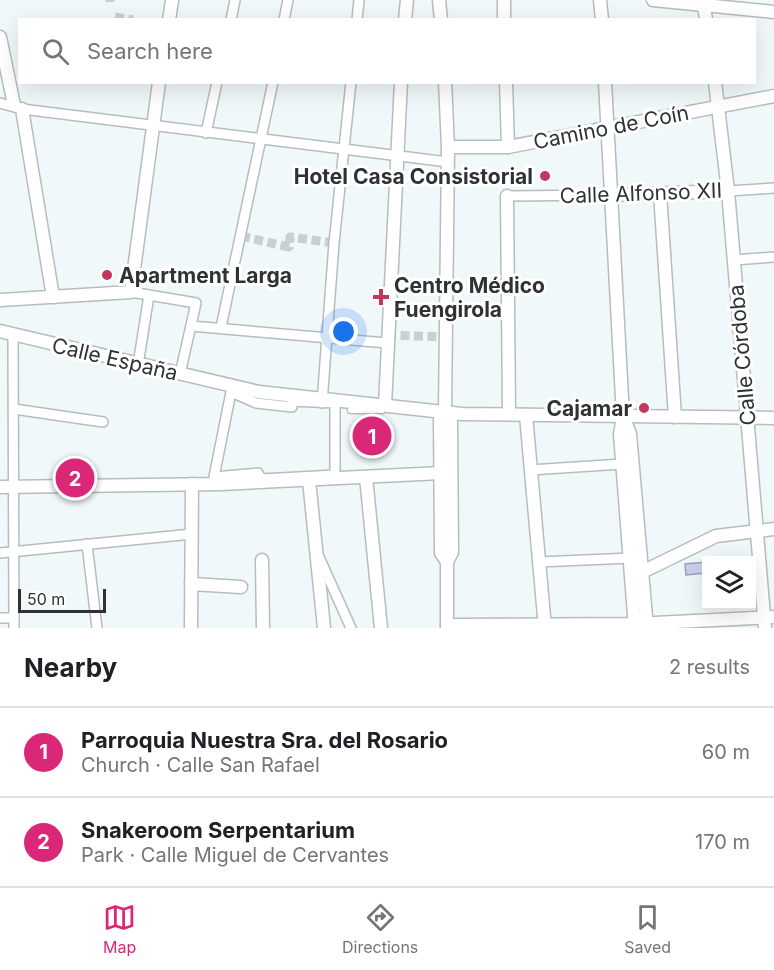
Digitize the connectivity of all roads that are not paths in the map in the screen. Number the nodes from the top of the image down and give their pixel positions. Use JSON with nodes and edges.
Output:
{"nodes":[{"id":1,"x":172,"y":0,"type":"edge"},
{"id":2,"x":235,"y":0,"type":"edge"},
{"id":3,"x":288,"y":0,"type":"edge"},
{"id":4,"x":359,"y":0,"type":"edge"},
{"id":5,"x":407,"y":0,"type":"edge"},
{"id":6,"x":439,"y":0,"type":"edge"},
{"id":7,"x":504,"y":0,"type":"edge"},
{"id":8,"x":600,"y":0,"type":"edge"},
{"id":9,"x":653,"y":0,"type":"edge"},
{"id":10,"x":704,"y":5,"type":"junction"},
{"id":11,"x":774,"y":12,"type":"edge"},
{"id":12,"x":169,"y":18,"type":"edge"},
{"id":13,"x":231,"y":18,"type":"edge"},
{"id":14,"x":284,"y":18,"type":"edge"},
{"id":15,"x":357,"y":18,"type":"edge"},
{"id":16,"x":405,"y":18,"type":"edge"},
{"id":17,"x":441,"y":18,"type":"edge"},
{"id":18,"x":504,"y":18,"type":"edge"},
{"id":19,"x":602,"y":18,"type":"edge"},
{"id":20,"x":706,"y":18,"type":"edge"},
{"id":21,"x":0,"y":37,"type":"edge"},
{"id":22,"x":159,"y":84,"type":"edge"},
{"id":23,"x":218,"y":84,"type":"edge"},
{"id":24,"x":273,"y":84,"type":"edge"},
{"id":25,"x":351,"y":84,"type":"edge"},
{"id":26,"x":401,"y":84,"type":"edge"},
{"id":27,"x":445,"y":84,"type":"edge"},
{"id":28,"x":506,"y":84,"type":"edge"},
{"id":29,"x":605,"y":84,"type":"edge"},
{"id":30,"x":716,"y":84,"type":"edge"},
{"id":31,"x":774,"y":96,"type":"edge"},
{"id":32,"x":0,"y":103,"type":"edge"},
{"id":33,"x":719,"y":106,"type":"junction"},
{"id":34,"x":18,"y":107,"type":"junction"},
{"id":35,"x":152,"y":124,"type":"junction"},
{"id":36,"x":607,"y":127,"type":"junction"},
{"id":37,"x":206,"y":133,"type":"junction"},
{"id":38,"x":262,"y":138,"type":"junction"},
{"id":39,"x":448,"y":147,"type":"junction"},
{"id":40,"x":508,"y":147,"type":"junction"},
{"id":41,"x":344,"y":151,"type":"junction"},
{"id":42,"x":397,"y":155,"type":"junction"},
{"id":43,"x":447,"y":162,"type":"junction"},
{"id":44,"x":774,"y":188,"type":"edge"},
{"id":45,"x":728,"y":191,"type":"junction"},
{"id":46,"x":660,"y":194,"type":"junction"},
{"id":47,"x":611,"y":195,"type":"junction"},
{"id":48,"x":507,"y":196,"type":"joint"},
{"id":49,"x":774,"y":257,"type":"edge"},
{"id":50,"x":734,"y":260,"type":"junction"},
{"id":51,"x":131,"y":292,"type":"junction"},
{"id":52,"x":149,"y":295,"type":"junction"},
{"id":53,"x":53,"y":297,"type":"junction"},
{"id":54,"x":0,"y":300,"type":"edge"},
{"id":55,"x":191,"y":326,"type":"junction"},
{"id":56,"x":221,"y":327,"type":"junction"},
{"id":57,"x":0,"y":332,"type":"edge"},
{"id":58,"x":13,"y":335,"type":"junction"},
{"id":59,"x":325,"y":340,"type":"junction"},
{"id":60,"x":387,"y":343,"type":"junction"},
{"id":61,"x":138,"y":364,"type":"junction"},
{"id":62,"x":180,"y":374,"type":"junction"},
{"id":63,"x":237,"y":387,"type":"junction"},
{"id":64,"x":322,"y":400,"type":"junction"},
{"id":65,"x":289,"y":404,"type":"dead end"},
{"id":66,"x":391,"y":406,"type":"junction"},
{"id":67,"x":14,"y":409,"type":"junction"},
{"id":68,"x":351,"y":410,"type":"dead end"},
{"id":69,"x":445,"y":411,"type":"junction"},
{"id":70,"x":509,"y":414,"type":"junction"},
{"id":71,"x":526,"y":415,"type":"junction"},
{"id":72,"x":623,"y":417,"type":"junction"},
{"id":73,"x":675,"y":417,"type":"junction"},
{"id":74,"x":747,"y":418,"type":"junction"},
{"id":75,"x":774,"y":418,"type":"edge"},
{"id":76,"x":103,"y":422,"type":"dead end"},
{"id":77,"x":622,"y":464,"type":"junction"},
{"id":78,"x":390,"y":470,"type":"dead end"},
{"id":79,"x":530,"y":470,"type":"junction"},
{"id":80,"x":441,"y":471,"type":"junction"},
{"id":81,"x":253,"y":477,"type":"dead end"},
{"id":82,"x":366,"y":477,"type":"junction"},
{"id":83,"x":309,"y":480,"type":"junction"},
{"id":84,"x":192,"y":484,"type":"junction"},
{"id":85,"x":220,"y":484,"type":"junction"},
{"id":86,"x":14,"y":486,"type":"junction"},
{"id":87,"x":446,"y":486,"type":"dead end"},
{"id":88,"x":0,"y":487,"type":"edge"},
{"id":89,"x":774,"y":529,"type":"edge"},
{"id":90,"x":757,"y":531,"type":"junction"},
{"id":91,"x":192,"y":534,"type":"junction"},
{"id":92,"x":87,"y":544,"type":"junction"},
{"id":93,"x":13,"y":552,"type":"junction"},
{"id":94,"x":316,"y":552,"type":"junction"},
{"id":95,"x":0,"y":553,"type":"edge"},
{"id":96,"x":449,"y":557,"type":"junction"},
{"id":97,"x":631,"y":558,"type":"junction"},
{"id":98,"x":262,"y":560,"type":"dead end"},
{"id":99,"x":539,"y":562,"type":"junction"},
{"id":100,"x":642,"y":572,"type":"junction"},
{"id":101,"x":191,"y":584,"type":"junction"},
{"id":102,"x":241,"y":587,"type":"dead end"},
{"id":103,"x":0,"y":618,"type":"edge"},
{"id":104,"x":14,"y":618,"type":"junction"},
{"id":105,"x":767,"y":621,"type":"edge"},
{"id":106,"x":447,"y":626,"type":"edge"},
{"id":107,"x":545,"y":626,"type":"edge"},
{"id":108,"x":641,"y":626,"type":"edge"},
{"id":109,"x":14,"y":628,"type":"edge"},
{"id":110,"x":96,"y":628,"type":"edge"},
{"id":111,"x":191,"y":628,"type":"edge"},
{"id":112,"x":262,"y":628,"type":"edge"},
{"id":113,"x":324,"y":628,"type":"edge"},
{"id":114,"x":351,"y":628,"type":"edge"},
{"id":115,"x":381,"y":628,"type":"edge"}],
"edges":[{"from":1,"to":12,"type":"street"},
{"from":2,"to":13,"type":"street"},
{"from":3,"to":14,"type":"street"},
{"from":4,"to":15,"type":"street"},
{"from":5,"to":16,"type":"street"},
{"from":6,"to":17,"type":"street"},
{"from":7,"to":18,"type":"street"},
{"from":8,"to":19,"type":"street"},
{"from":9,"to":10,"type":"street"},
{"from":10,"to":11,"type":"street"},
{"from":10,"to":20,"type":"street"},
{"from":21,"to":34,"type":"street"},
{"from":22,"to":35,"type":"street"},
{"from":23,"to":37,"type":"street"},
{"from":24,"to":38,"type":"street"},
{"from":25,"to":41,"type":"street"},
{"from":26,"to":42,"type":"street"},
{"from":27,"to":39,"type":"street"},
{"from":28,"to":40,"type":"street"},
{"from":29,"to":36,"type":"street"},
{"from":30,"to":33,"type":"street","name":"Calle Córdoba"},
{"from":31,"to":33,"type":"street","name":"Camino de Coín"},
{"from":32,"to":34,"type":"street"},
{"from":33,"to":36,"type":"street","name":"Camino de Coín"},
{"from":33,"to":45,"type":"street","name":"Calle Córdoba"},
{"from":34,"to":35,"type":"street"},
{"from":34,"to":53,"type":"street"},
{"from":35,"to":37,"type":"street"},
{"from":35,"to":51,"type":"street"},
{"from":36,"to":40,"type":"street","name":"Camino de Coín"},
{"from":36,"to":47,"type":"street"},
{"from":37,"to":38,"type":"street"},
{"from":38,"to":41,"type":"street"},
{"from":38,"to":56,"type":"street"},
{"from":39,"to":40,"type":"street","name":"Camino de Coín"},
{"from":39,"to":43,"type":"street"},
{"from":41,"to":42,"type":"street"},
{"from":41,"to":59,"type":"street"},
{"from":42,"to":43,"type":"street"},
{"from":42,"to":60,"type":"street"},
{"from":43,"to":69,"type":"street"},
{"from":44,"to":45,"type":"street","name":"Calle Alfonso XII"},
{"from":45,"to":46,"type":"street","name":"Calle Alfonso XII"},
{"from":45,"to":50,"type":"street","name":"Calle Córdoba"},
{"from":46,"to":47,"type":"street","name":"Calle Alfonso XII"},
{"from":46,"to":73,"type":"street"},
{"from":47,"to":48,"type":"street","name":"Calle Alfonso XII"},
{"from":47,"to":72,"type":"street"},
{"from":48,"to":70,"type":"street"},
{"from":49,"to":50,"type":"street"},
{"from":50,"to":74,"type":"street","name":"Calle Córdoba"},
{"from":51,"to":52,"type":"street"},
{"from":51,"to":53,"type":"street"},
{"from":52,"to":55,"type":"street"},
{"from":52,"to":61,"type":"street"},
{"from":53,"to":54,"type":"street"},
{"from":55,"to":56,"type":"street"},
{"from":55,"to":62,"type":"street"},
{"from":56,"to":59,"type":"street"},
{"from":57,"to":58,"type":"street","name":"Calle España"},
{"from":58,"to":61,"type":"street","name":"Calle España"},
{"from":58,"to":67,"type":"street"},
{"from":59,"to":60,"type":"street"},
{"from":59,"to":64,"type":"street"},
{"from":60,"to":66,"type":"street"},
{"from":61,"to":62,"type":"street","name":"Calle España"},
{"from":62,"to":63,"type":"street","name":"Calle España"},
{"from":63,"to":64,"type":"street","name":"Calle España"},
{"from":63,"to":65,"type":"lane"},
{"from":64,"to":64,"type":"street"},
{"from":64,"to":66,"type":"street","name":"Calle España"},
{"from":66,"to":68,"type":"lane"},
{"from":66,"to":69,"type":"street","name":"Calle España"},
{"from":67,"to":76,"type":"street"},
{"from":67,"to":86,"type":"street"},
{"from":69,"to":70,"type":"street","name":"Calle España"},
{"from":69,"to":80,"type":"street"},
{"from":69,"to":96,"type":"street"},
{"from":70,"to":71,"type":"street","name":"Calle España"},
{"from":71,"to":72,"type":"street","name":"Calle España"},
{"from":71,"to":79,"type":"street"},
{"from":72,"to":73,"type":"street","name":"Calle España"},
{"from":72,"to":77,"type":"street"},
{"from":72,"to":100,"type":"street"},
{"from":73,"to":74,"type":"street","name":"Calle España"},
{"from":74,"to":75,"type":"street","name":"Calle España"},
{"from":74,"to":90,"type":"street","name":"Calle Córdoba"},
{"from":77,"to":79,"type":"street"},
{"from":77,"to":97,"type":"street"},
{"from":78,"to":80,"type":"lane"},
{"from":79,"to":99,"type":"street"},
{"from":80,"to":82,"type":"street"},
{"from":80,"to":96,"type":"street"},
{"from":81,"to":85,"type":"lane"},
{"from":82,"to":83,"type":"street"},
{"from":82,"to":115,"type":"street"},
{"from":83,"to":85,"type":"street"},
{"from":83,"to":94,"type":"street"},
{"from":84,"to":85,"type":"street"},
{"from":84,"to":86,"type":"street"},
{"from":84,"to":91,"type":"street"},
{"from":86,"to":88,"type":"street"},
{"from":86,"to":93,"type":"street"},
{"from":87,"to":96,"type":"lane"},
{"from":89,"to":90,"type":"street"},
{"from":90,"to":100,"type":"street"},
{"from":90,"to":105,"type":"street","name":"Calle Córdoba"},
{"from":91,"to":92,"type":"street"},
{"from":91,"to":101,"type":"street"},
{"from":92,"to":93,"type":"street"},
{"from":92,"to":110,"type":"street"},
{"from":93,"to":95,"type":"street"},
{"from":93,"to":104,"type":"street"},
{"from":94,"to":113,"type":"street"},
{"from":94,"to":114,"type":"street"},
{"from":96,"to":106,"type":"street"},
{"from":97,"to":99,"type":"street"},
{"from":97,"to":108,"type":"street"},
{"from":98,"to":112,"type":"street"},
{"from":99,"to":107,"type":"street"},
{"from":100,"to":108,"type":"street"},
{"from":101,"to":102,"type":"street"},
{"from":101,"to":111,"type":"street"},
{"from":103,"to":104,"type":"street"},
{"from":104,"to":109,"type":"street"},
{"from":105,"to":108,"type":"street"},
{"from":106,"to":107,"type":"street"},
{"from":107,"to":108,"type":"street"}]}
